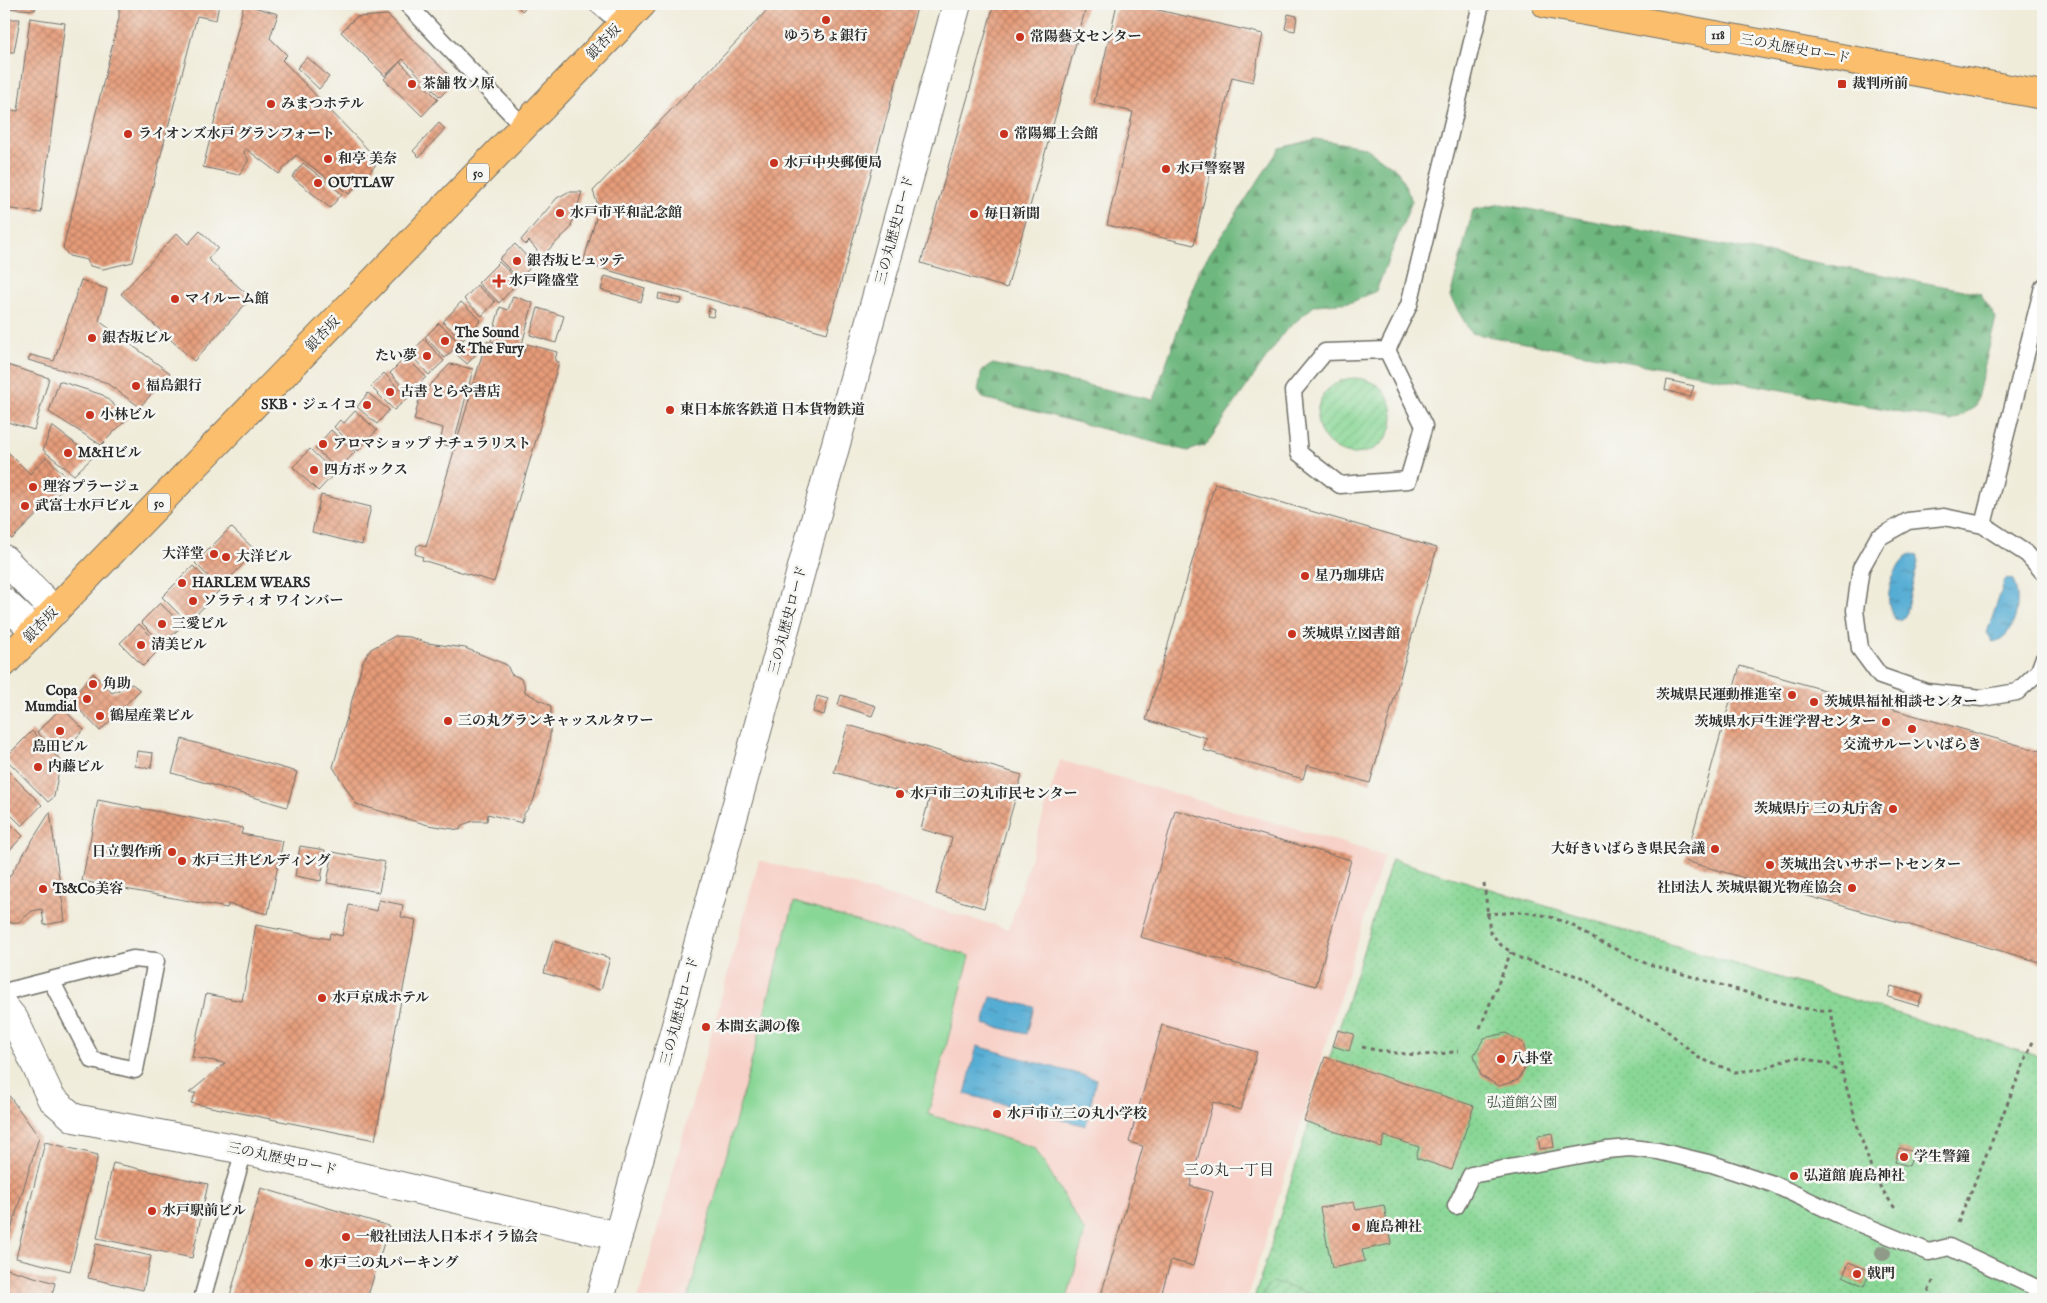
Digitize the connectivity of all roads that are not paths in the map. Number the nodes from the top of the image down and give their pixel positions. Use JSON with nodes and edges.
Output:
{"nodes":[{"id":1,"x":407,"y":4,"type":"edge"},
{"id":2,"x":597,"y":4,"type":"edge"},
{"id":3,"x":642,"y":4,"type":"edge"},
{"id":4,"x":957,"y":4,"type":"edge"},
{"id":5,"x":1481,"y":4,"type":"edge"},
{"id":6,"x":1546,"y":4,"type":"edge"},
{"id":7,"x":622,"y":25,"type":"junction"},
{"id":8,"x":2043,"y":95,"type":"edge"},
{"id":9,"x":523,"y":126,"type":"junction"},
{"id":10,"x":2043,"y":287,"type":"edge"},
{"id":11,"x":1387,"y":350,"type":"junction"},
{"id":12,"x":1983,"y":525,"type":"junction"},
{"id":13,"x":4,"y":559,"type":"edge"},
{"id":14,"x":2043,"y":572,"type":"edge"},
{"id":15,"x":4,"y":602,"type":"edge"},
{"id":16,"x":55,"y":611,"type":"junction"},
{"id":17,"x":35,"y":631,"type":"junction"},
{"id":18,"x":2043,"y":660,"type":"edge"},
{"id":19,"x":4,"y":664,"type":"edge"},
{"id":20,"x":51,"y":980,"type":"junction"},
{"id":21,"x":4,"y":992,"type":"edge"},
{"id":22,"x":4,"y":1007,"type":"edge"},
{"id":23,"x":244,"y":1150,"type":"junction"},
{"id":24,"x":1456,"y":1206,"type":"dead end"},
{"id":25,"x":618,"y":1236,"type":"junction"},
{"id":26,"x":2043,"y":1291,"type":"edge"},
{"id":27,"x":202,"y":1299,"type":"edge"},
{"id":28,"x":600,"y":1299,"type":"edge"}],
"edges":[{"from":1,"to":9,"type":"lane"},
{"from":2,"to":7,"type":"lane"},
{"from":3,"to":7,"type":"highway","name":"銀杏坂","number":"50"},
{"from":4,"to":25,"type":"street","name":"三の丸歴史ロード"},
{"from":5,"to":11,"type":"lane"},
{"from":6,"to":8,"type":"highway","name":"三の丸歴史ロード","number":"118"},
{"from":7,"to":9,"type":"highway","name":"銀杏坂","number":"50"},
{"from":9,"to":16,"type":"highway","name":"銀杏坂","number":"50"},
{"from":10,"to":12,"type":"lane"},
{"from":11,"to":11,"type":"lane"},
{"from":12,"to":14,"type":"lane"},
{"from":12,"to":18,"type":"lane"},
{"from":13,"to":16,"type":"street"},
{"from":15,"to":17,"type":"street"},
{"from":16,"to":17,"type":"highway","name":"銀杏坂","number":"50"},
{"from":17,"to":19,"type":"highway","name":"銀杏坂","number":"50"},
{"from":20,"to":20,"type":"lane"},
{"from":20,"to":21,"type":"lane"},
{"from":22,"to":23,"type":"street","name":"三の丸歴史ロード"},
{"from":23,"to":25,"type":"street","name":"三の丸歴史ロード"},
{"from":23,"to":27,"type":"lane"},
{"from":24,"to":26,"type":"lane"},
{"from":25,"to":28,"type":"street","name":"三の丸歴史ロード"}]}
